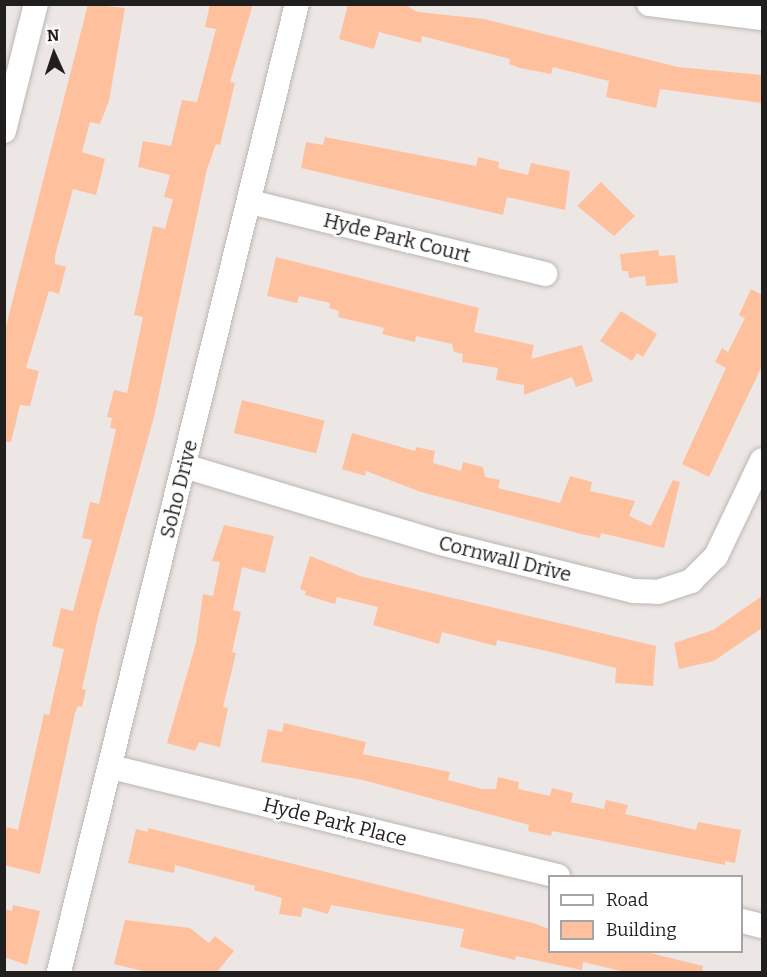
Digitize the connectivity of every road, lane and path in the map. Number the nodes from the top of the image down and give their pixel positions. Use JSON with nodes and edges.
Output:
{"nodes":[{"id":1,"x":36,"y":4,"type":"edge"},
{"id":2,"x":297,"y":4,"type":"edge"},
{"id":3,"x":657,"y":5,"type":"edge"},
{"id":4,"x":762,"y":18,"type":"edge"},
{"id":5,"x":8,"y":105,"type":"edge"},
{"id":6,"x":4,"y":130,"type":"edge"},
{"id":7,"x":250,"y":202,"type":"junction"},
{"id":8,"x":544,"y":274,"type":"dead end"},
{"id":9,"x":762,"y":460,"type":"edge"},
{"id":10,"x":184,"y":466,"type":"junction"},
{"id":11,"x":111,"y":767,"type":"junction"},
{"id":12,"x":554,"y":875,"type":"edge"},
{"id":13,"x":743,"y":921,"type":"edge"},
{"id":14,"x":762,"y":926,"type":"edge"},
{"id":15,"x":59,"y":972,"type":"edge"}],
"edges":[{"from":1,"to":5,"type":"street"},
{"from":2,"to":7,"type":"street","name":"Soho Drive"},
{"from":3,"to":4,"type":"street"},
{"from":5,"to":6,"type":"street"},
{"from":7,"to":8,"type":"street","name":"Hyde Park Court"},
{"from":7,"to":10,"type":"street","name":"Soho Drive"},
{"from":9,"to":10,"type":"street","name":"Cornwall Drive"},
{"from":10,"to":11,"type":"street","name":"Soho Drive"},
{"from":11,"to":12,"type":"street","name":"Hyde Park Place"},
{"from":11,"to":15,"type":"street","name":"Soho Drive"},
{"from":13,"to":14,"type":"street"}]}
